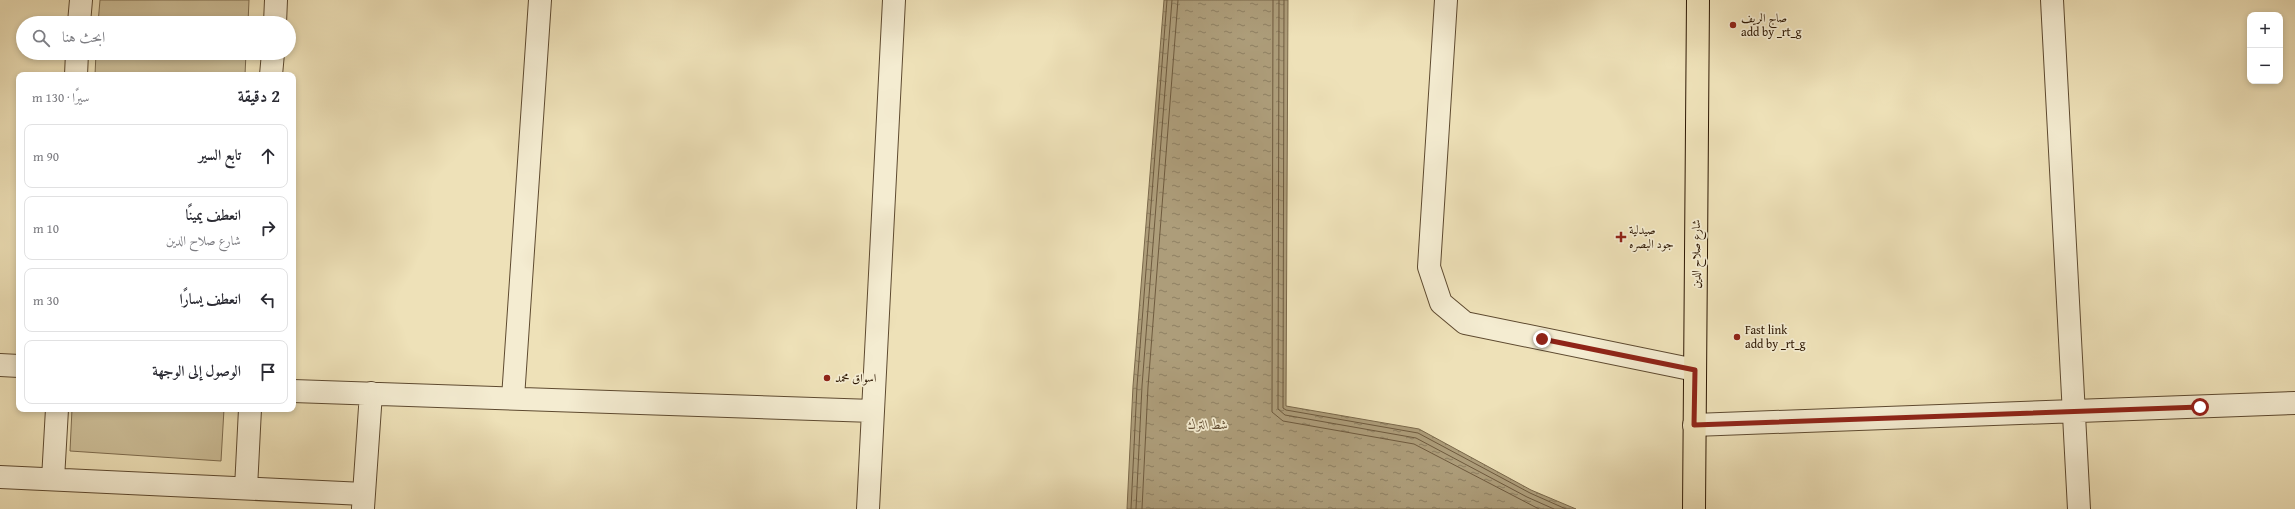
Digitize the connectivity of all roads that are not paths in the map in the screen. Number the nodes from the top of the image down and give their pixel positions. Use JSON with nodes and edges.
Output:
{"nodes":[{"id":1,"x":80,"y":0,"type":"edge"},
{"id":2,"x":276,"y":0,"type":"edge"},
{"id":3,"x":540,"y":0,"type":"edge"},
{"id":4,"x":894,"y":0,"type":"edge"},
{"id":5,"x":1446,"y":0,"type":"edge"},
{"id":6,"x":1698,"y":0,"type":"edge"},
{"id":7,"x":2052,"y":0,"type":"edge"},
{"id":8,"x":79,"y":16,"type":"edge"},
{"id":9,"x":275,"y":16,"type":"edge"},
{"id":10,"x":77,"y":60,"type":"edge"},
{"id":11,"x":272,"y":60,"type":"edge"},
{"id":12,"x":76,"y":72,"type":"edge"},
{"id":13,"x":271,"y":72,"type":"edge"},
{"id":14,"x":0,"y":365,"type":"edge"},
{"id":15,"x":16,"y":366,"type":"edge"},
{"id":16,"x":1695,"y":370,"type":"junction"},
{"id":17,"x":296,"y":391,"type":"edge"},
{"id":18,"x":371,"y":393,"type":"junction"},
{"id":19,"x":513,"y":398,"type":"junction"},
{"id":20,"x":2295,"y":403,"type":"edge"},
{"id":21,"x":873,"y":411,"type":"junction"},
{"id":22,"x":56,"y":412,"type":"edge"},
{"id":23,"x":250,"y":412,"type":"edge"},
{"id":24,"x":2074,"y":412,"type":"junction"},
{"id":25,"x":1694,"y":425,"type":"junction"},
{"id":26,"x":0,"y":476,"type":"edge"},
{"id":27,"x":53,"y":479,"type":"junction"},
{"id":28,"x":246,"y":488,"type":"junction"},
{"id":29,"x":363,"y":501,"type":"edge"},
{"id":30,"x":868,"y":509,"type":"edge"},
{"id":31,"x":1694,"y":509,"type":"edge"},
{"id":32,"x":2079,"y":509,"type":"edge"}],
"edges":[{"from":1,"to":8,"type":"street"},
{"from":2,"to":9,"type":"street"},
{"from":3,"to":19,"type":"street"},
{"from":4,"to":21,"type":"street"},
{"from":5,"to":16,"type":"street"},
{"from":6,"to":16,"type":"main road","name":"شارع صلاح الدين"},
{"from":7,"to":24,"type":"street"},
{"from":10,"to":12,"type":"street"},
{"from":11,"to":13,"type":"street"},
{"from":14,"to":15,"type":"street"},
{"from":16,"to":25,"type":"main road","name":"شارع صلاح الدين"},
{"from":17,"to":18,"type":"street"},
{"from":18,"to":19,"type":"street"},
{"from":18,"to":29,"type":"street"},
{"from":19,"to":21,"type":"street"},
{"from":20,"to":24,"type":"street"},
{"from":21,"to":30,"type":"street"},
{"from":22,"to":27,"type":"street"},
{"from":23,"to":28,"type":"street"},
{"from":24,"to":25,"type":"street"},
{"from":24,"to":32,"type":"street"},
{"from":25,"to":31,"type":"main road","name":"شارع صلاح الدين"},
{"from":26,"to":27,"type":"street"},
{"from":27,"to":28,"type":"street"},
{"from":28,"to":29,"type":"street"}]}
